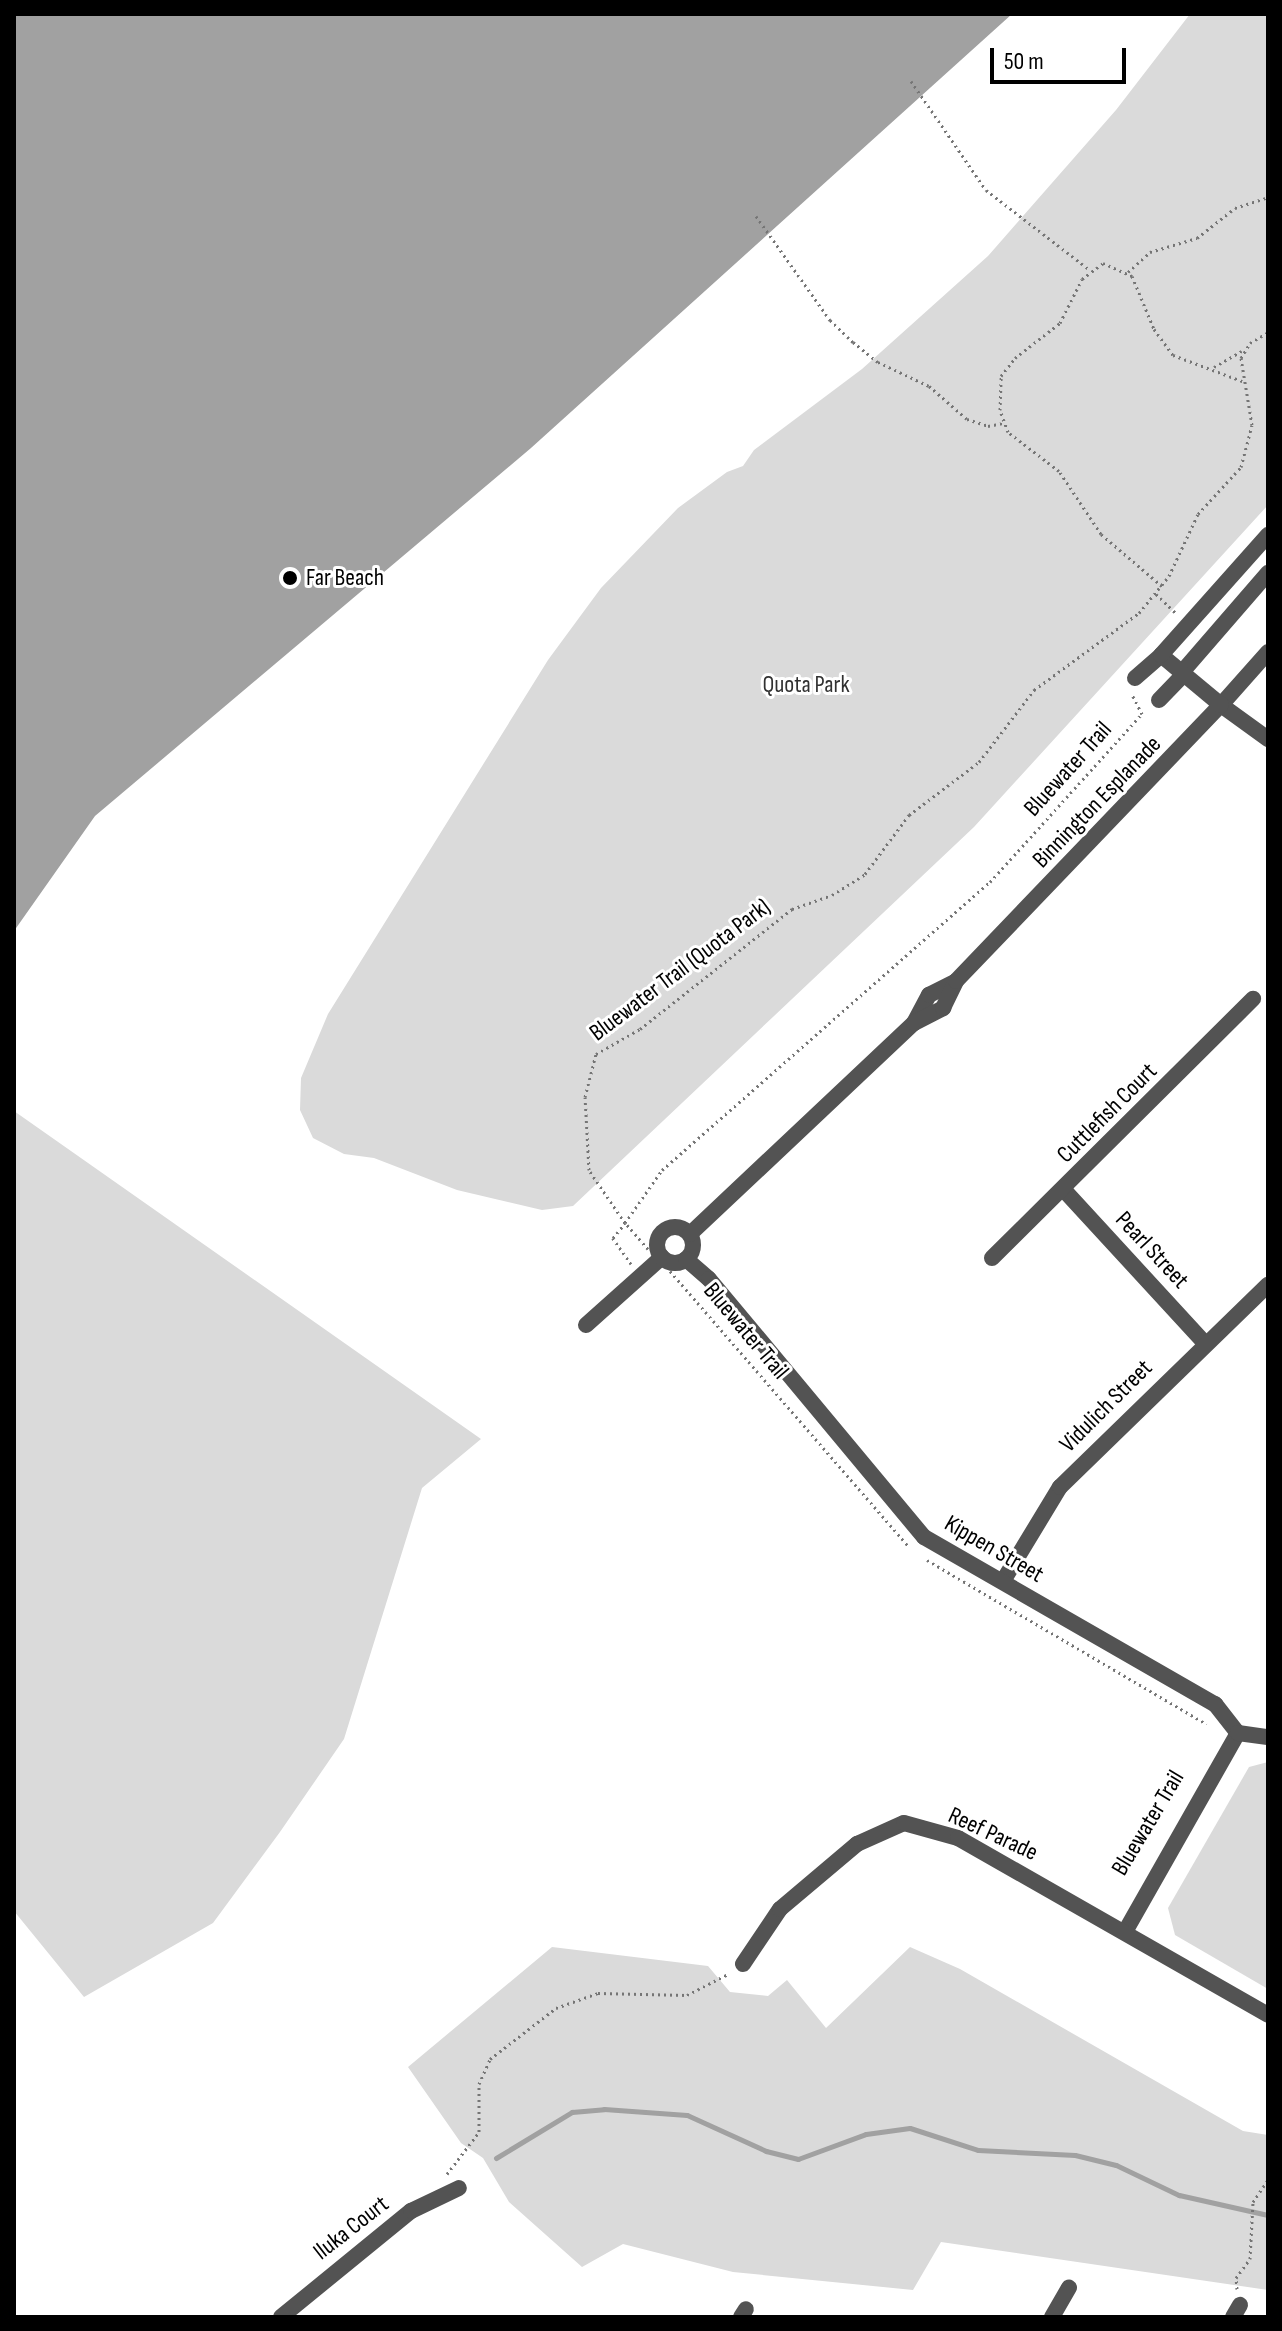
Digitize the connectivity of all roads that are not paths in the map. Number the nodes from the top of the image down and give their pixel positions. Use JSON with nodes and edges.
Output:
{"nodes":[{"id":1,"x":1268,"y":535,"type":"edge"},
{"id":2,"x":1268,"y":573,"type":"edge"},
{"id":3,"x":1268,"y":652,"type":"edge"},
{"id":4,"x":1161,"y":655,"type":"junction"},
{"id":5,"x":1184,"y":672,"type":"junction"},
{"id":6,"x":1132,"y":682,"type":"road end"},
{"id":7,"x":1159,"y":700,"type":"dead end"},
{"id":8,"x":1221,"y":705,"type":"junction"},
{"id":9,"x":1268,"y":739,"type":"edge"},
{"id":10,"x":1253,"y":999,"type":"dead end"},
{"id":11,"x":1064,"y":1190,"type":"junction"},
{"id":12,"x":690,"y":1234,"type":"junction"},
{"id":13,"x":992,"y":1258,"type":"dead end"},
{"id":14,"x":660,"y":1259,"type":"junction"},
{"id":15,"x":686,"y":1259,"type":"junction"},
{"id":16,"x":1268,"y":1285,"type":"edge"},
{"id":17,"x":586,"y":1325,"type":"dead end"},
{"id":18,"x":1204,"y":1342,"type":"junction"},
{"id":19,"x":1003,"y":1581,"type":"junction"},
{"id":20,"x":1238,"y":1733,"type":"junction"},
{"id":21,"x":1268,"y":1737,"type":"edge"},
{"id":22,"x":1126,"y":1930,"type":"junction"},
{"id":23,"x":743,"y":1964,"type":"road end"},
{"id":24,"x":1268,"y":2015,"type":"edge"},
{"id":25,"x":459,"y":2188,"type":"dead end"},
{"id":26,"x":1069,"y":2288,"type":"dead end"},
{"id":27,"x":281,"y":2317,"type":"edge"},
{"id":28,"x":1052,"y":2317,"type":"edge"}],
"edges":[{"from":1,"to":4,"type":"street"},
{"from":2,"to":5,"type":"street","name":"Binnington Esplanade"},
{"from":3,"to":8,"type":"street","name":"Binnington Esplanade"},
{"from":4,"to":5,"type":"street"},
{"from":4,"to":6,"type":"street"},
{"from":5,"to":7,"type":"street","name":"Binnington Esplanade"},
{"from":5,"to":8,"type":"street"},
{"from":8,"to":9,"type":"street"},
{"from":8,"to":12,"type":"street","name":"Binnington Esplanade"},
{"from":10,"to":11,"type":"street","name":"Cuttlefish Court"},
{"from":11,"to":13,"type":"street","name":"Cuttlefish Court"},
{"from":11,"to":18,"type":"street","name":"Pearl Street"},
{"from":12,"to":14,"type":"street","name":"Binnington Esplanade"},
{"from":12,"to":15,"type":"street"},
{"from":14,"to":15,"type":"street"},
{"from":14,"to":17,"type":"street","name":"Binnington Esplanade"},
{"from":15,"to":19,"type":"street","name":"Kippen Street"},
{"from":16,"to":18,"type":"street","name":"Vidulich Street"},
{"from":18,"to":19,"type":"street","name":"Vidulich Street"},
{"from":19,"to":20,"type":"street","name":"Kippen Street"},
{"from":20,"to":21,"type":"street"},
{"from":20,"to":22,"type":"street"},
{"from":22,"to":23,"type":"street","name":"Reef Parade"},
{"from":22,"to":24,"type":"street","name":"Reef Parade"},
{"from":25,"to":27,"type":"street","name":"Iluka Court"},
{"from":26,"to":28,"type":"street"}]}
